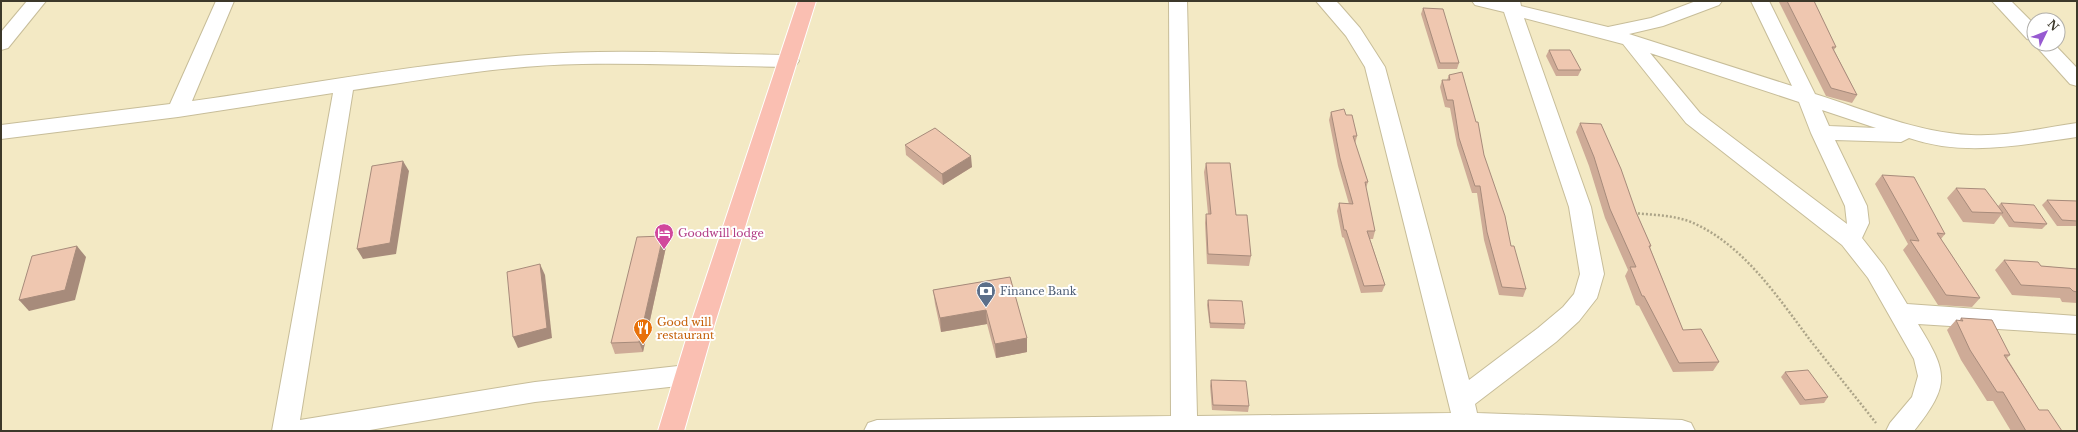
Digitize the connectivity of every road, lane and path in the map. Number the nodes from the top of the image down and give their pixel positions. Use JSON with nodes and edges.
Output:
{"nodes":[{"id":1,"x":37,"y":1,"type":"edge"},
{"id":2,"x":225,"y":1,"type":"edge"},
{"id":3,"x":807,"y":1,"type":"edge"},
{"id":4,"x":1178,"y":1,"type":"edge"},
{"id":5,"x":1324,"y":1,"type":"edge"},
{"id":6,"x":1482,"y":1,"type":"edge"},
{"id":7,"x":1713,"y":1,"type":"edge"},
{"id":8,"x":1760,"y":1,"type":"edge"},
{"id":9,"x":2001,"y":1,"type":"edge"},
{"id":10,"x":1512,"y":4,"type":"edge"},
{"id":11,"x":2026,"y":27,"type":"edge"},
{"id":12,"x":1607,"y":33,"type":"junction"},
{"id":13,"x":1630,"y":41,"type":"junction"},
{"id":14,"x":1,"y":44,"type":"edge"},
{"id":15,"x":2051,"y":52,"type":"edge"},
{"id":16,"x":789,"y":61,"type":"junction"},
{"id":17,"x":2077,"y":80,"type":"edge"},
{"id":18,"x":344,"y":84,"type":"junction"},
{"id":19,"x":1807,"y":96,"type":"junction"},
{"id":20,"x":178,"y":110,"type":"junction"},
{"id":21,"x":2077,"y":130,"type":"edge"},
{"id":22,"x":1,"y":132,"type":"edge"},
{"id":23,"x":1821,"y":133,"type":"junction"},
{"id":24,"x":1924,"y":136,"type":"junction"},
{"id":25,"x":1627,"y":212,"type":"edge"},
{"id":26,"x":1850,"y":239,"type":"junction"},
{"id":27,"x":1900,"y":314,"type":"junction"},
{"id":28,"x":2077,"y":326,"type":"edge"},
{"id":29,"x":686,"y":375,"type":"junction"},
{"id":30,"x":1464,"y":412,"type":"junction"},
{"id":31,"x":1877,"y":425,"type":"dead end"},
{"id":32,"x":1184,"y":427,"type":"junction"},
{"id":33,"x":285,"y":431,"type":"edge"},
{"id":34,"x":298,"y":431,"type":"edge"},
{"id":35,"x":671,"y":431,"type":"edge"},
{"id":36,"x":877,"y":431,"type":"edge"},
{"id":37,"x":1682,"y":431,"type":"edge"},
{"id":38,"x":1899,"y":431,"type":"edge"}],
"edges":[{"from":1,"to":14,"type":"street"},
{"from":2,"to":20,"type":"street"},
{"from":3,"to":16,"type":"main road"},
{"from":4,"to":32,"type":"street"},
{"from":5,"to":30,"type":"street"},
{"from":6,"to":10,"type":"street"},
{"from":7,"to":12,"type":"street"},
{"from":8,"to":19,"type":"street"},
{"from":9,"to":11,"type":"street"},
{"from":10,"to":12,"type":"street"},
{"from":10,"to":30,"type":"street"},
{"from":12,"to":13,"type":"street"},
{"from":13,"to":19,"type":"street"},
{"from":13,"to":26,"type":"street"},
{"from":15,"to":17,"type":"street"},
{"from":16,"to":18,"type":"street"},
{"from":16,"to":29,"type":"main road"},
{"from":18,"to":20,"type":"street"},
{"from":18,"to":33,"type":"street"},
{"from":19,"to":23,"type":"street"},
{"from":19,"to":24,"type":"street"},
{"from":20,"to":22,"type":"street"},
{"from":21,"to":24,"type":"street"},
{"from":23,"to":24,"type":"street"},
{"from":23,"to":26,"type":"street"},
{"from":25,"to":31,"type":"path"},
{"from":26,"to":27,"type":"street"},
{"from":27,"to":28,"type":"street"},
{"from":27,"to":38,"type":"street"},
{"from":29,"to":34,"type":"street"},
{"from":29,"to":35,"type":"main road"},
{"from":30,"to":32,"type":"street"},
{"from":30,"to":37,"type":"street"},
{"from":32,"to":36,"type":"street"}]}
